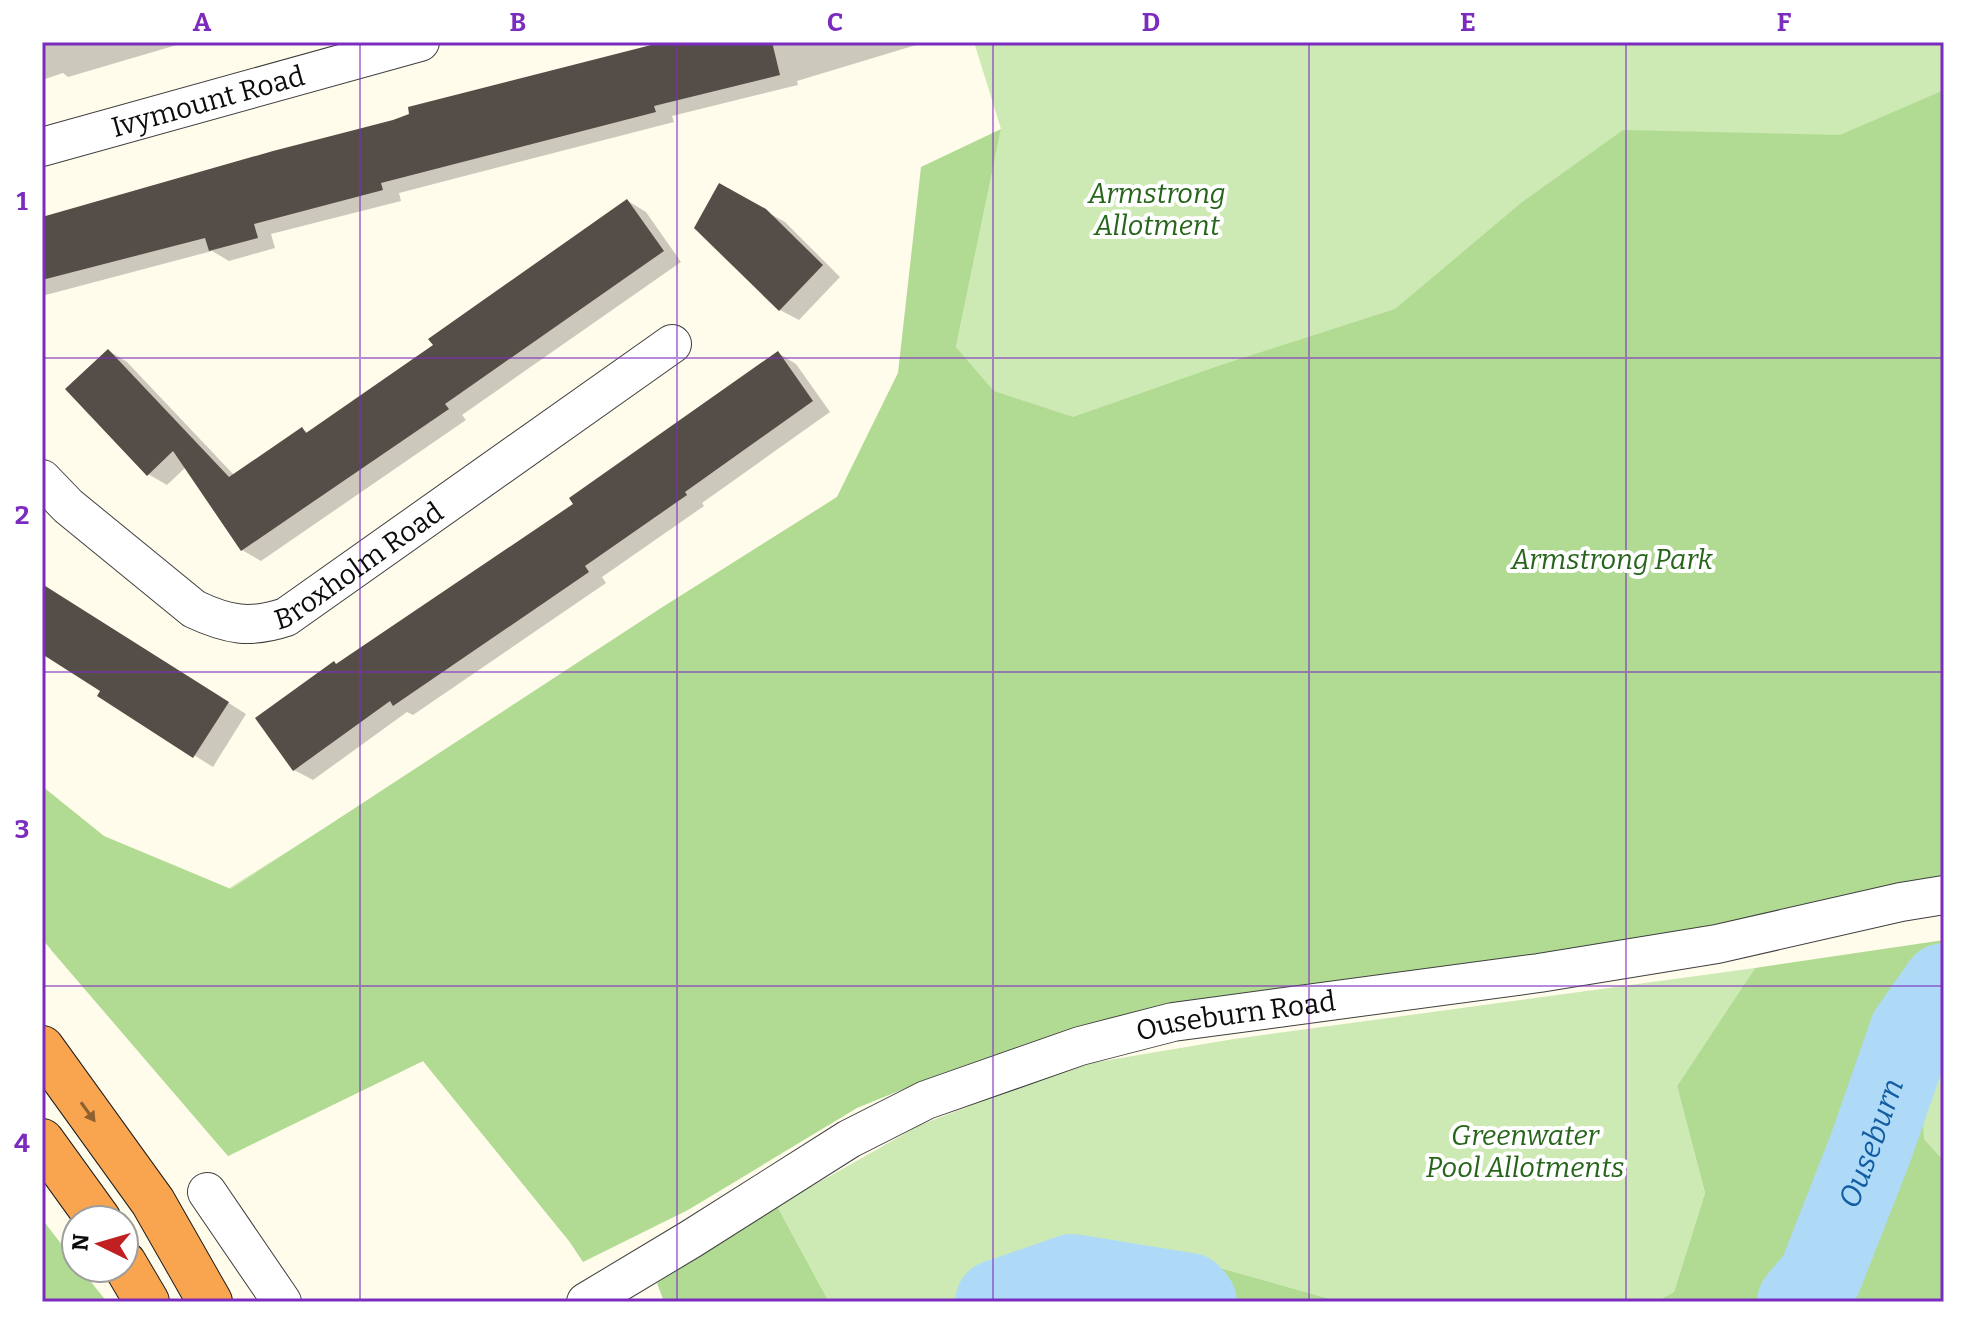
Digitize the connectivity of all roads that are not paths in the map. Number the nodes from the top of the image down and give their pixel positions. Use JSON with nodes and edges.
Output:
{"nodes":[{"id":1,"x":420,"y":42,"type":"edge"},
{"id":2,"x":42,"y":147,"type":"edge"},
{"id":3,"x":672,"y":344,"type":"dead end"},
{"id":4,"x":42,"y":479,"type":"edge"},
{"id":5,"x":1944,"y":895,"type":"edge"},
{"id":6,"x":42,"y":1048,"type":"edge"},
{"id":7,"x":42,"y":1141,"type":"edge"},
{"id":8,"x":207,"y":1192,"type":"dead end"},
{"id":9,"x":87,"y":1204,"type":"edge"},
{"id":10,"x":136,"y":1284,"type":"edge"},
{"id":11,"x":147,"y":1302,"type":"edge"},
{"id":12,"x":210,"y":1302,"type":"edge"},
{"id":13,"x":282,"y":1302,"type":"edge"},
{"id":14,"x":586,"y":1302,"type":"edge"}],
"edges":[{"from":1,"to":2,"type":"street","name":"Ivymount Road"},
{"from":3,"to":4,"type":"street","name":"Broxholm Road"},
{"from":5,"to":14,"type":"street","name":"Ouseburn Road"},
{"from":6,"to":12,"type":"highway","one_way":true},
{"from":7,"to":9,"type":"highway"},
{"from":8,"to":13,"type":"street"},
{"from":10,"to":11,"type":"highway"}]}
